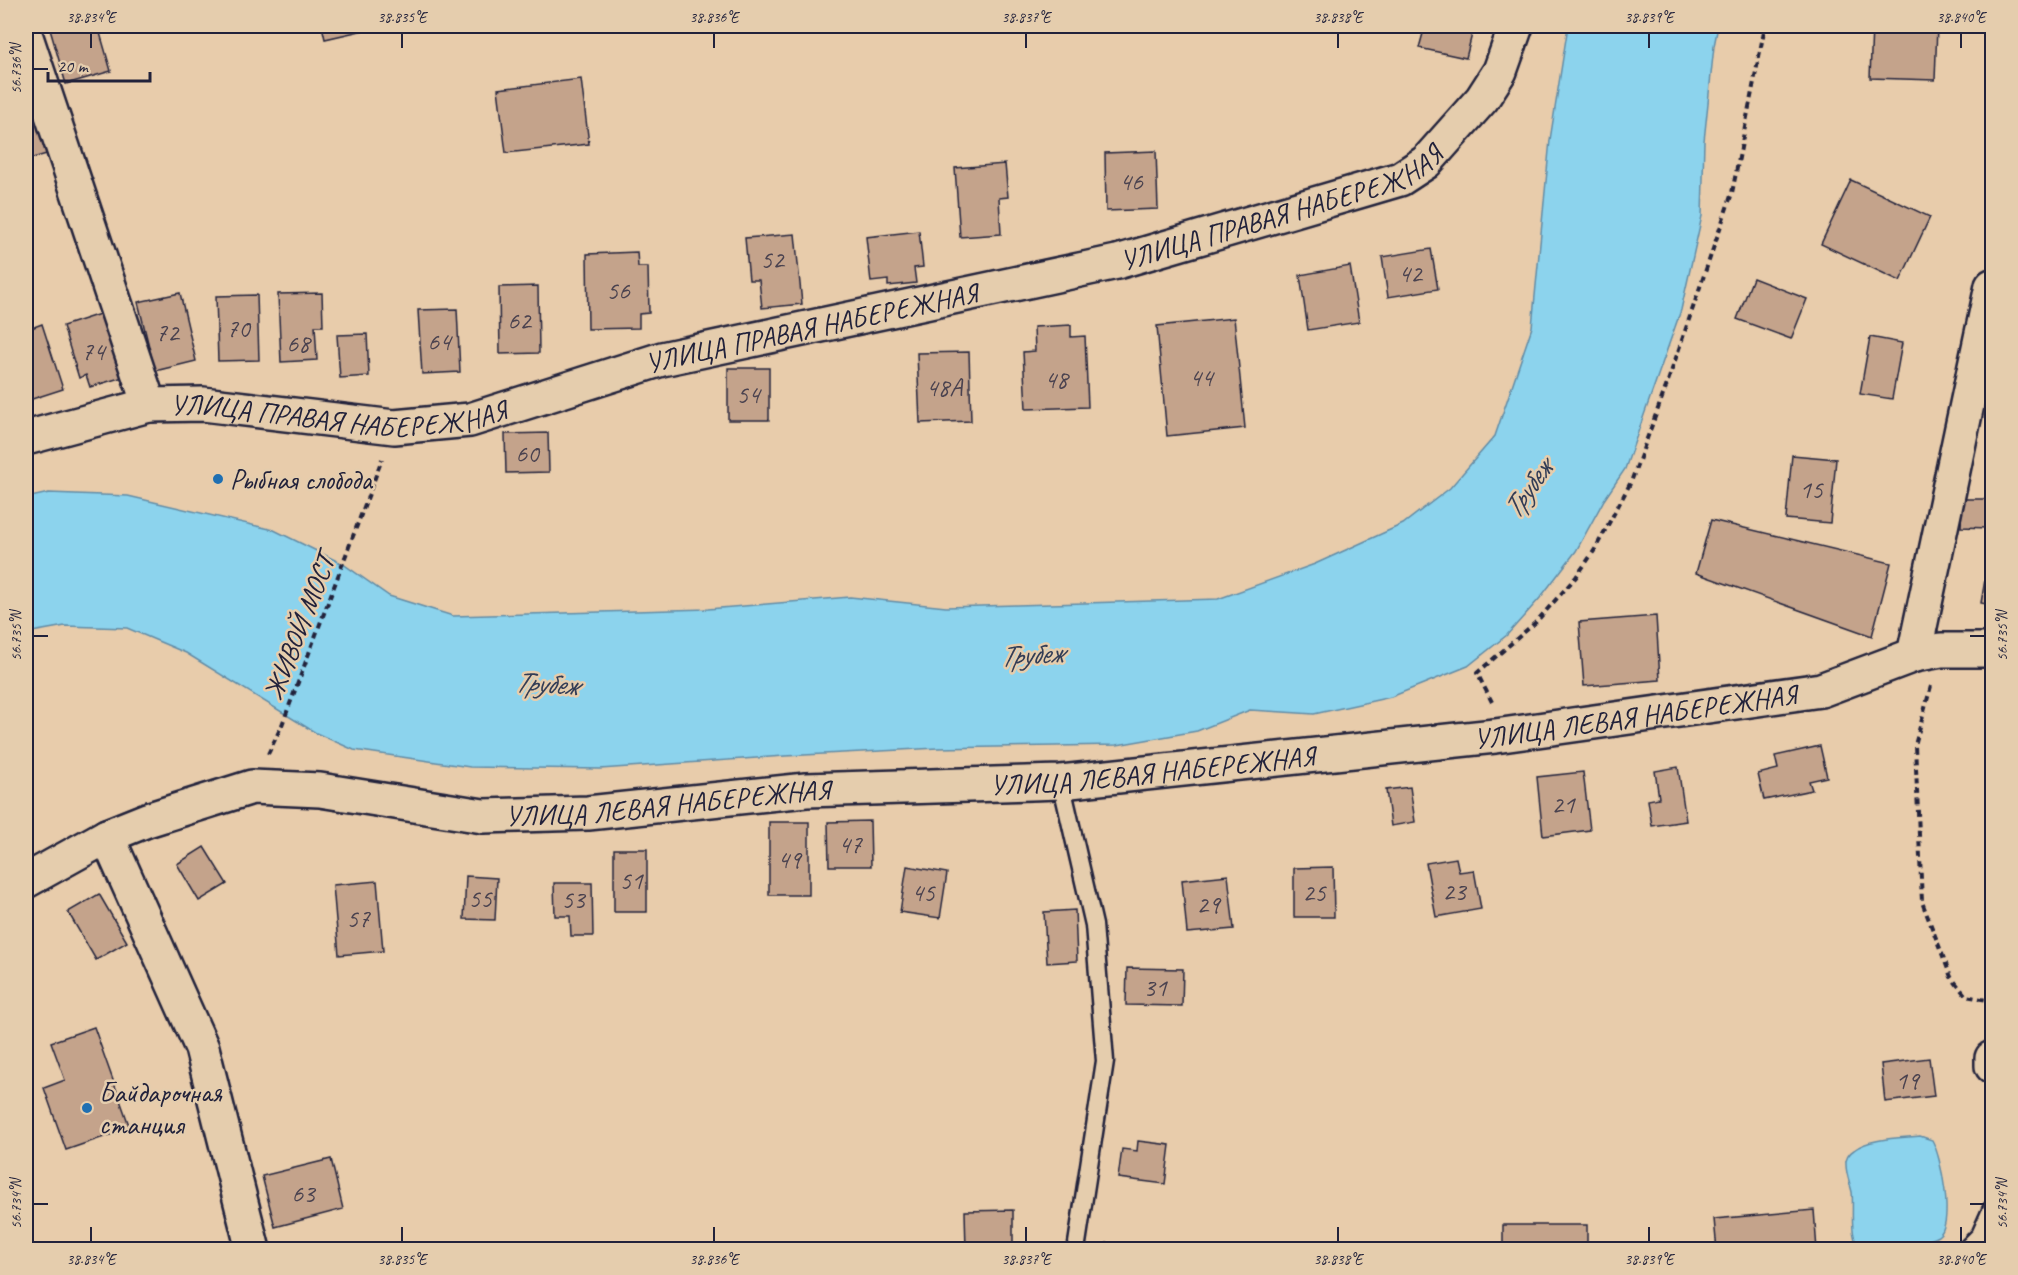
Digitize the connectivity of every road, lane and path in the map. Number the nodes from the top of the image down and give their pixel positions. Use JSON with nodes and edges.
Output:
{"nodes":[{"id":1,"x":1516,"y":26,"type":"edge"},
{"id":2,"x":1765,"y":26,"type":"edge"},
{"id":3,"x":26,"y":37,"type":"edge"},
{"id":4,"x":1992,"y":286,"type":"edge"},
{"id":5,"x":149,"y":405,"type":"junction"},
{"id":6,"x":394,"y":427,"type":"junction"},
{"id":7,"x":26,"y":438,"type":"edge"},
{"id":8,"x":1992,"y":650,"type":"edge"},
{"id":9,"x":1928,"y":653,"type":"junction"},
{"id":10,"x":282,"y":726,"type":"dead end"},
{"id":11,"x":1495,"y":736,"type":"junction"},
{"id":12,"x":1061,"y":782,"type":"junction"},
{"id":13,"x":107,"y":836,"type":"junction"},
{"id":14,"x":26,"y":881,"type":"edge"},
{"id":15,"x":1992,"y":1001,"type":"edge"},
{"id":16,"x":1992,"y":1058,"type":"edge"},
{"id":17,"x":1992,"y":1066,"type":"edge"},
{"id":18,"x":1992,"y":1208,"type":"edge"},
{"id":19,"x":253,"y":1250,"type":"edge"},
{"id":20,"x":1076,"y":1250,"type":"edge"},
{"id":21,"x":1965,"y":1250,"type":"edge"}],
"edges":[{"from":1,"to":6,"type":"street","name":"УЛИЦА ПРАВАЯ НАБЕРЕЖНАЯ"},
{"from":2,"to":11,"type":"path"},
{"from":3,"to":5,"type":"street"},
{"from":4,"to":9,"type":"street"},
{"from":5,"to":6,"type":"street","name":"УЛИЦА ПРАВАЯ НАБЕРЕЖНАЯ"},
{"from":5,"to":7,"type":"street","name":"УЛИЦА ПРАВАЯ НАБЕРЕЖНАЯ"},
{"from":6,"to":10,"type":"path","name":"ЖИВОЙ МОСТ"},
{"from":8,"to":9,"type":"street"},
{"from":9,"to":11,"type":"street","name":"УЛИЦА ЛЕВАЯ НАБЕРЕЖНАЯ"},
{"from":9,"to":15,"type":"path"},
{"from":11,"to":12,"type":"street","name":"УЛИЦА ЛЕВАЯ НАБЕРЕЖНАЯ"},
{"from":12,"to":13,"type":"street","name":"УЛИЦА ЛЕВАЯ НАБЕРЕЖНАЯ"},
{"from":12,"to":20,"type":"lane"},
{"from":13,"to":14,"type":"street","name":"УЛИЦА ЛЕВАЯ НАБЕРЕЖНАЯ"},
{"from":13,"to":19,"type":"street"},
{"from":16,"to":17,"type":"street"},
{"from":18,"to":21,"type":"lane"}]}
